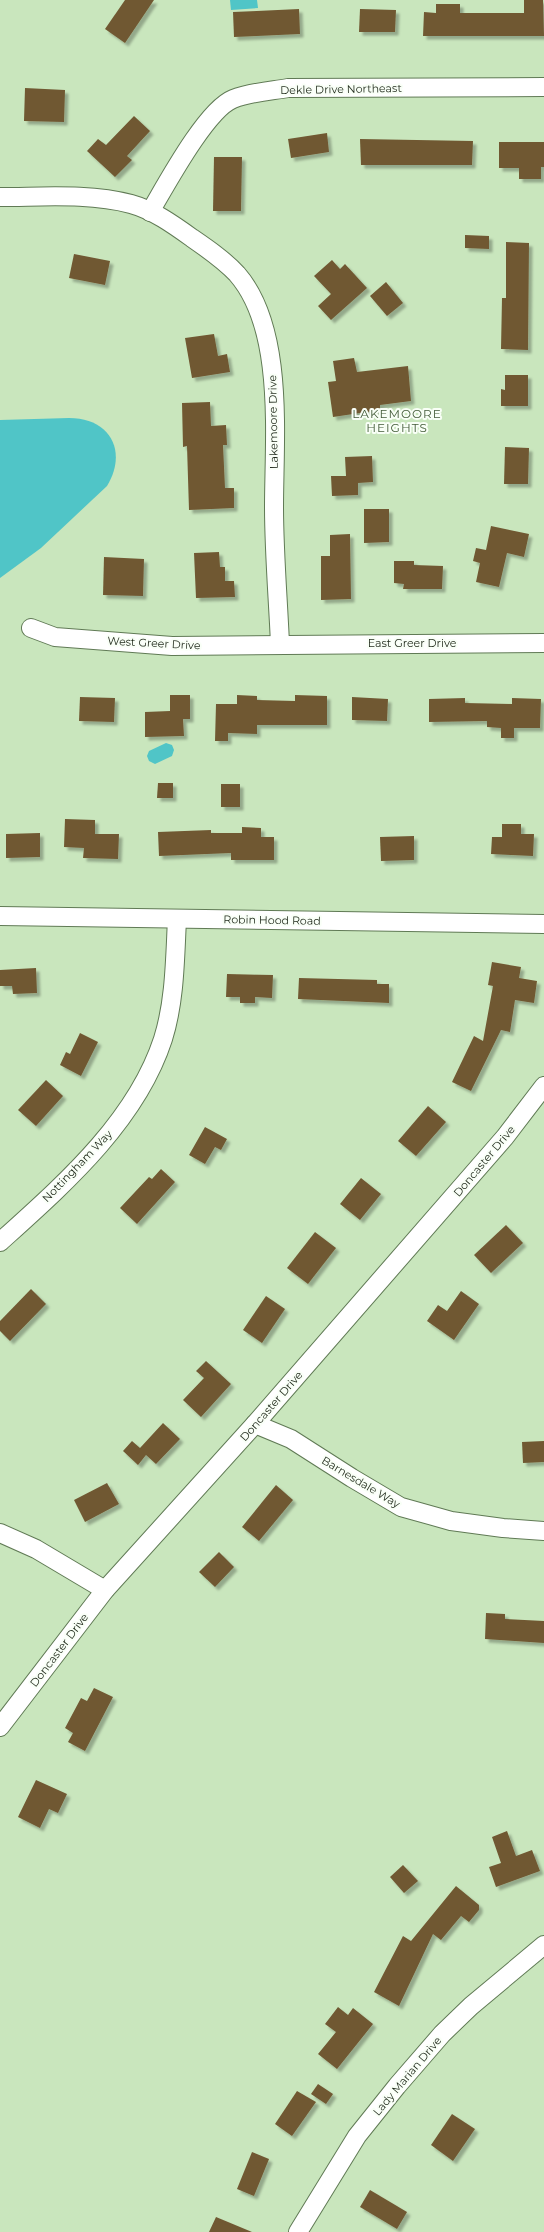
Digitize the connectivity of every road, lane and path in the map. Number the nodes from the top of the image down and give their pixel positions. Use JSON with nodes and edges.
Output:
{"nodes":[{"id":1,"x":544,"y":87,"type":"edge"},
{"id":2,"x":0,"y":196,"type":"edge"},
{"id":3,"x":150,"y":212,"type":"junction"},
{"id":4,"x":31,"y":628,"type":"dead end"},
{"id":5,"x":544,"y":643,"type":"edge"},
{"id":6,"x":280,"y":644,"type":"junction"},
{"id":7,"x":0,"y":916,"type":"edge"},
{"id":8,"x":177,"y":919,"type":"junction"},
{"id":9,"x":544,"y":924,"type":"edge"},
{"id":10,"x":544,"y":1086,"type":"edge"},
{"id":11,"x":0,"y":1242,"type":"edge"},
{"id":12,"x":255,"y":1424,"type":"junction"},
{"id":13,"x":544,"y":1531,"type":"edge"},
{"id":14,"x":0,"y":1533,"type":"edge"},
{"id":15,"x":105,"y":1590,"type":"junction"},
{"id":16,"x":0,"y":1727,"type":"edge"},
{"id":17,"x":544,"y":1945,"type":"edge"},
{"id":18,"x":298,"y":2232,"type":"edge"}],
"edges":[{"from":1,"to":3,"type":"street","name":"Dekle Drive Northeast"},
{"from":2,"to":3,"type":"street","name":"Lakemoore Drive"},
{"from":3,"to":6,"type":"street","name":"Lakemoore Drive"},
{"from":4,"to":6,"type":"street","name":"West Greer Drive"},
{"from":5,"to":6,"type":"street","name":"East Greer Drive"},
{"from":7,"to":8,"type":"street","name":"Robin Hood Road"},
{"from":8,"to":9,"type":"street","name":"Robin Hood Road"},
{"from":8,"to":11,"type":"street","name":"Nottingham Way"},
{"from":10,"to":12,"type":"street","name":"Doncaster Drive"},
{"from":12,"to":13,"type":"street","name":"Barnesdale Way"},
{"from":12,"to":15,"type":"street","name":"Doncaster Drive"},
{"from":14,"to":15,"type":"street"},
{"from":15,"to":16,"type":"street","name":"Doncaster Drive"},
{"from":17,"to":18,"type":"street","name":"Lady Marian Drive"}]}
